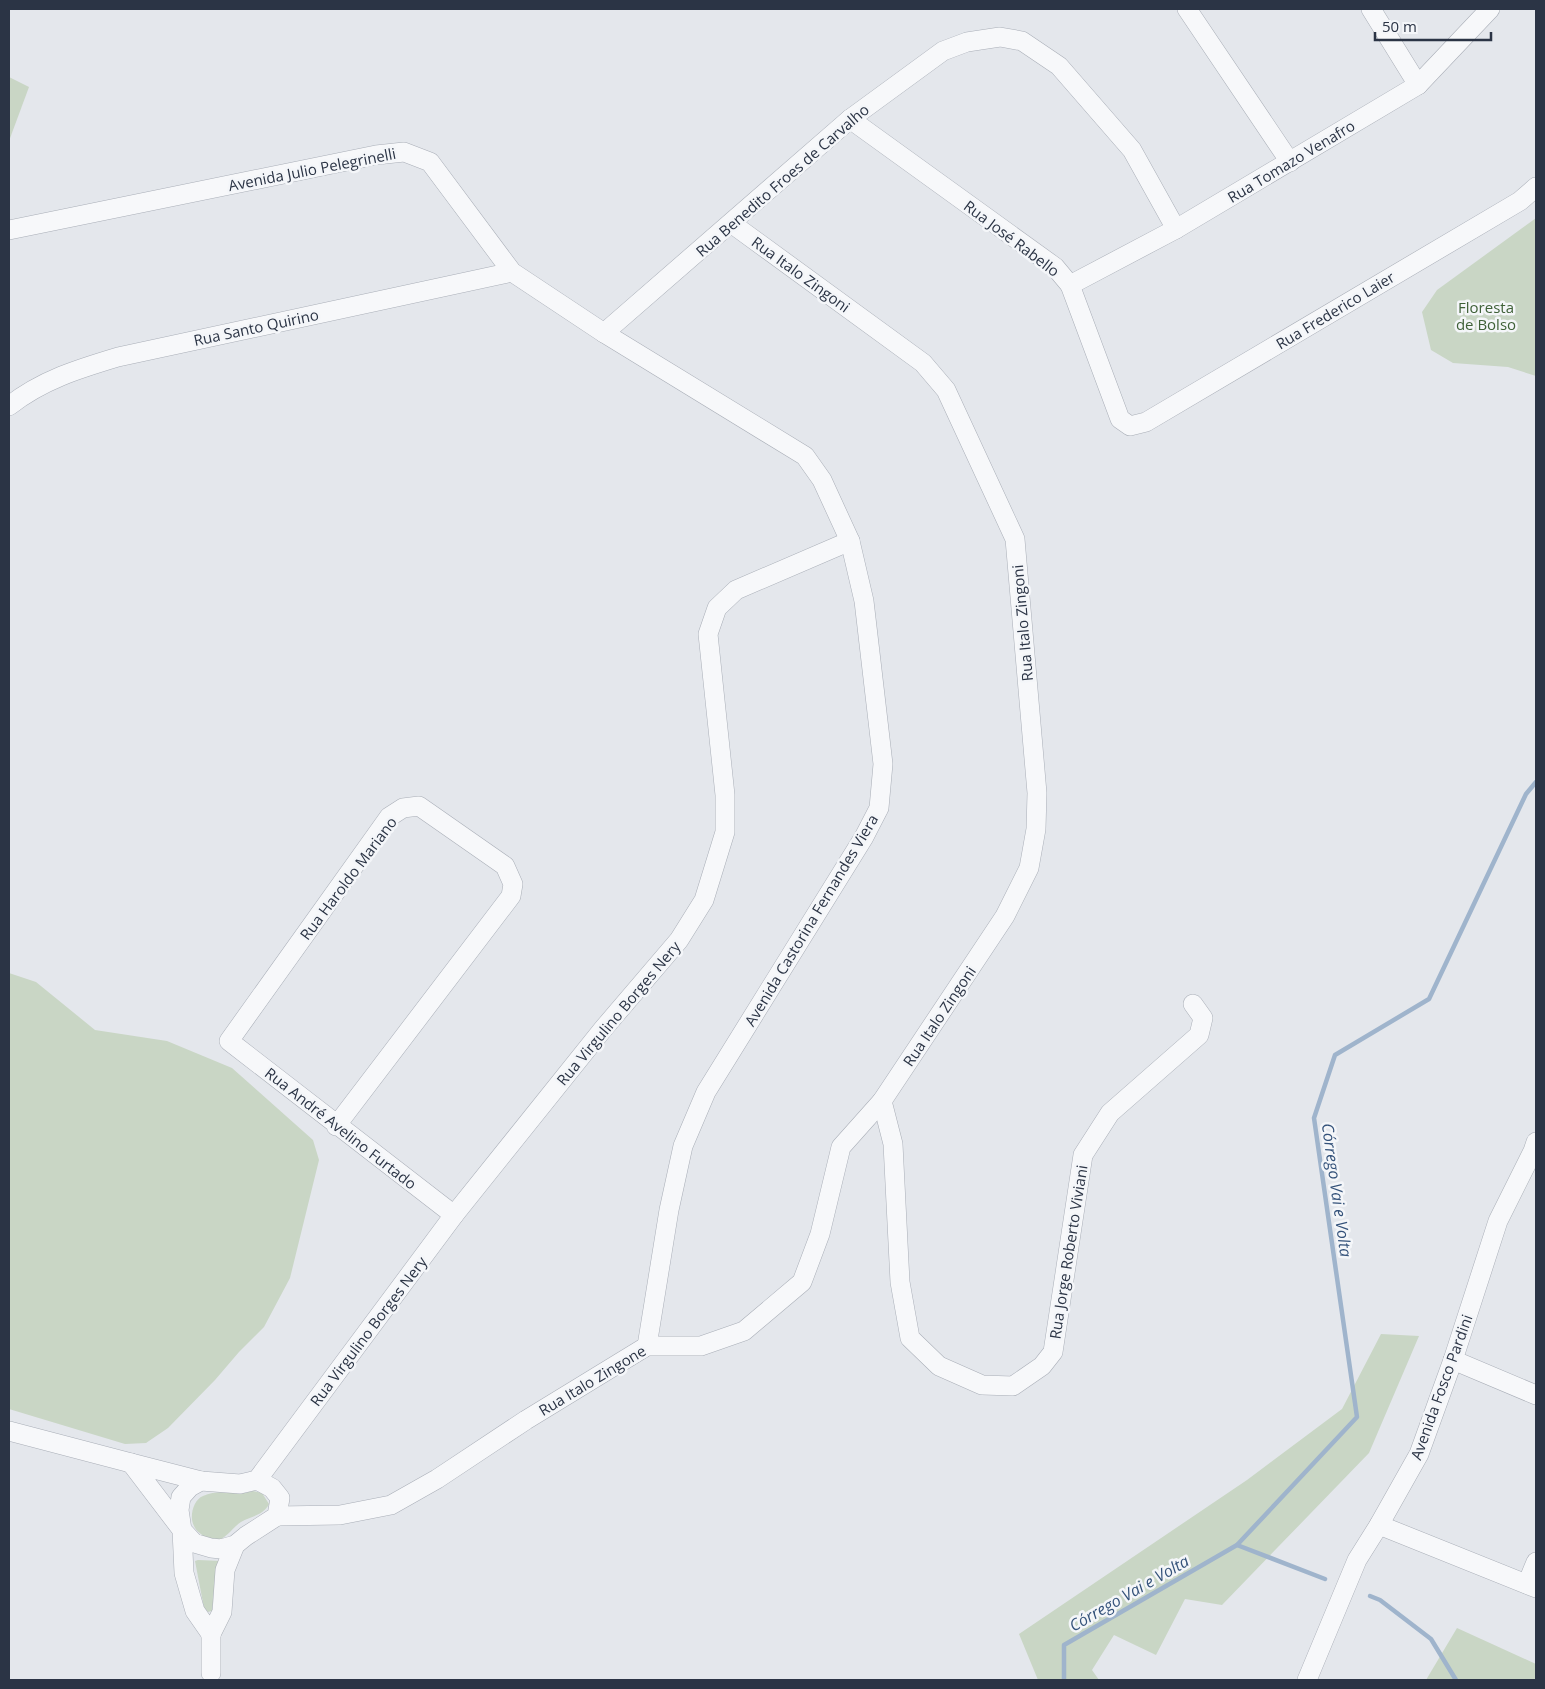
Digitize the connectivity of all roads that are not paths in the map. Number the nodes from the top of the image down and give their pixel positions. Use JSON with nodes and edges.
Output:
{"nodes":[{"id":1,"x":1187,"y":9,"type":"edge"},
{"id":2,"x":1371,"y":9,"type":"edge"},
{"id":3,"x":1490,"y":9,"type":"edge"},
{"id":4,"x":1418,"y":85,"type":"junction"},
{"id":5,"x":850,"y":119,"type":"junction"},
{"id":6,"x":1290,"y":162,"type":"junction"},
{"id":7,"x":1536,"y":187,"type":"edge"},
{"id":8,"x":731,"y":223,"type":"junction"},
{"id":9,"x":1176,"y":229,"type":"junction"},
{"id":10,"x":9,"y":230,"type":"edge"},
{"id":11,"x":512,"y":272,"type":"junction"},
{"id":12,"x":1070,"y":285,"type":"junction"},
{"id":13,"x":604,"y":333,"type":"junction"},
{"id":14,"x":9,"y":406,"type":"edge"},
{"id":15,"x":1130,"y":426,"type":"joint"},
{"id":16,"x":850,"y":541,"type":"junction"},
{"id":17,"x":1193,"y":1004,"type":"dead end"},
{"id":18,"x":229,"y":1041,"type":"joint"},
{"id":19,"x":882,"y":1101,"type":"junction"},
{"id":20,"x":336,"y":1126,"type":"junction"},
{"id":21,"x":1536,"y":1142,"type":"edge"},
{"id":22,"x":454,"y":1215,"type":"junction"},
{"id":23,"x":647,"y":1346,"type":"junction"},
{"id":24,"x":1453,"y":1360,"type":"junction"},
{"id":25,"x":1536,"y":1395,"type":"edge"},
{"id":26,"x":9,"y":1431,"type":"edge"},
{"id":27,"x":131,"y":1463,"type":"junction"},
{"id":28,"x":257,"y":1480,"type":"junction"},
{"id":29,"x":201,"y":1481,"type":"junction"},
{"id":30,"x":277,"y":1516,"type":"junction"},
{"id":31,"x":1379,"y":1525,"type":"junction"},
{"id":32,"x":182,"y":1530,"type":"junction"},
{"id":33,"x":235,"y":1545,"type":"junction"},
{"id":34,"x":1536,"y":1562,"type":"edge"},
{"id":35,"x":1531,"y":1586,"type":"edge"},
{"id":36,"x":210,"y":1634,"type":"junction"},
{"id":37,"x":211,"y":1673,"type":"dead end"},
{"id":38,"x":1307,"y":1680,"type":"edge"}],
"edges":[{"from":1,"to":6,"type":"street"},
{"from":2,"to":4,"type":"street"},
{"from":3,"to":4,"type":"street","name":"Rua Tomazo Venafro"},
{"from":4,"to":6,"type":"street","name":"Rua Tomazo Venafro"},
{"from":5,"to":8,"type":"street","name":"Rua Benedito Froes de Carvalho"},
{"from":5,"to":9,"type":"street","name":"Rua Benedito Froes de Carvalho"},
{"from":5,"to":12,"type":"street","name":"Rua José Rabello"},
{"from":6,"to":9,"type":"street","name":"Rua Tomazo Venafro"},
{"from":7,"to":15,"type":"street","name":"Rua Frederico Laier"},
{"from":8,"to":13,"type":"street","name":"Rua Benedito Froes de Carvalho"},
{"from":8,"to":19,"type":"street","name":"Rua Italo Zingoni"},
{"from":9,"to":12,"type":"street","name":"Rua Tomazo Venafro"},
{"from":10,"to":11,"type":"street","name":"Avenida Julio Pelegrinelli"},
{"from":11,"to":13,"type":"street","name":"Avenida Julio Pelegrinelli"},
{"from":11,"to":14,"type":"street","name":"Rua Santo Quirino"},
{"from":12,"to":15,"type":"street","name":"Rua José Rabello"},
{"from":13,"to":16,"type":"street","name":"Avenida Castorina Fernandes Viera"},
{"from":16,"to":22,"type":"street","name":"Rua Virgulino Borges Nery"},
{"from":16,"to":23,"type":"street","name":"Avenida Castorina Fernandes Viera"},
{"from":17,"to":19,"type":"street","name":"Rua Jorge Roberto Viviani"},
{"from":18,"to":20,"type":"street","name":"Rua André Avelino Furtado"},
{"from":18,"to":20,"type":"street","name":"Rua Haroldo Mariano"},
{"from":19,"to":23,"type":"street","name":"Rua Italo Zingone"},
{"from":20,"to":22,"type":"street","name":"Rua André Avelino Furtado"},
{"from":21,"to":24,"type":"street","name":"Avenida Fosco Pardini"},
{"from":22,"to":28,"type":"street","name":"Rua Virgulino Borges Nery"},
{"from":23,"to":30,"type":"street","name":"Rua Italo Zingone"},
{"from":24,"to":25,"type":"street"},
{"from":24,"to":31,"type":"street","name":"Avenida Fosco Pardini"},
{"from":26,"to":27,"type":"street"},
{"from":27,"to":29,"type":"street"},
{"from":27,"to":32,"type":"street"},
{"from":28,"to":29,"type":"street"},
{"from":28,"to":30,"type":"street"},
{"from":29,"to":32,"type":"street"},
{"from":30,"to":33,"type":"street"},
{"from":31,"to":35,"type":"street"},
{"from":31,"to":38,"type":"street","name":"Avenida Fosco Pardini"},
{"from":32,"to":33,"type":"street"},
{"from":32,"to":36,"type":"street"},
{"from":33,"to":36,"type":"street"},
{"from":34,"to":35,"type":"street"},
{"from":36,"to":37,"type":"street"}]}
